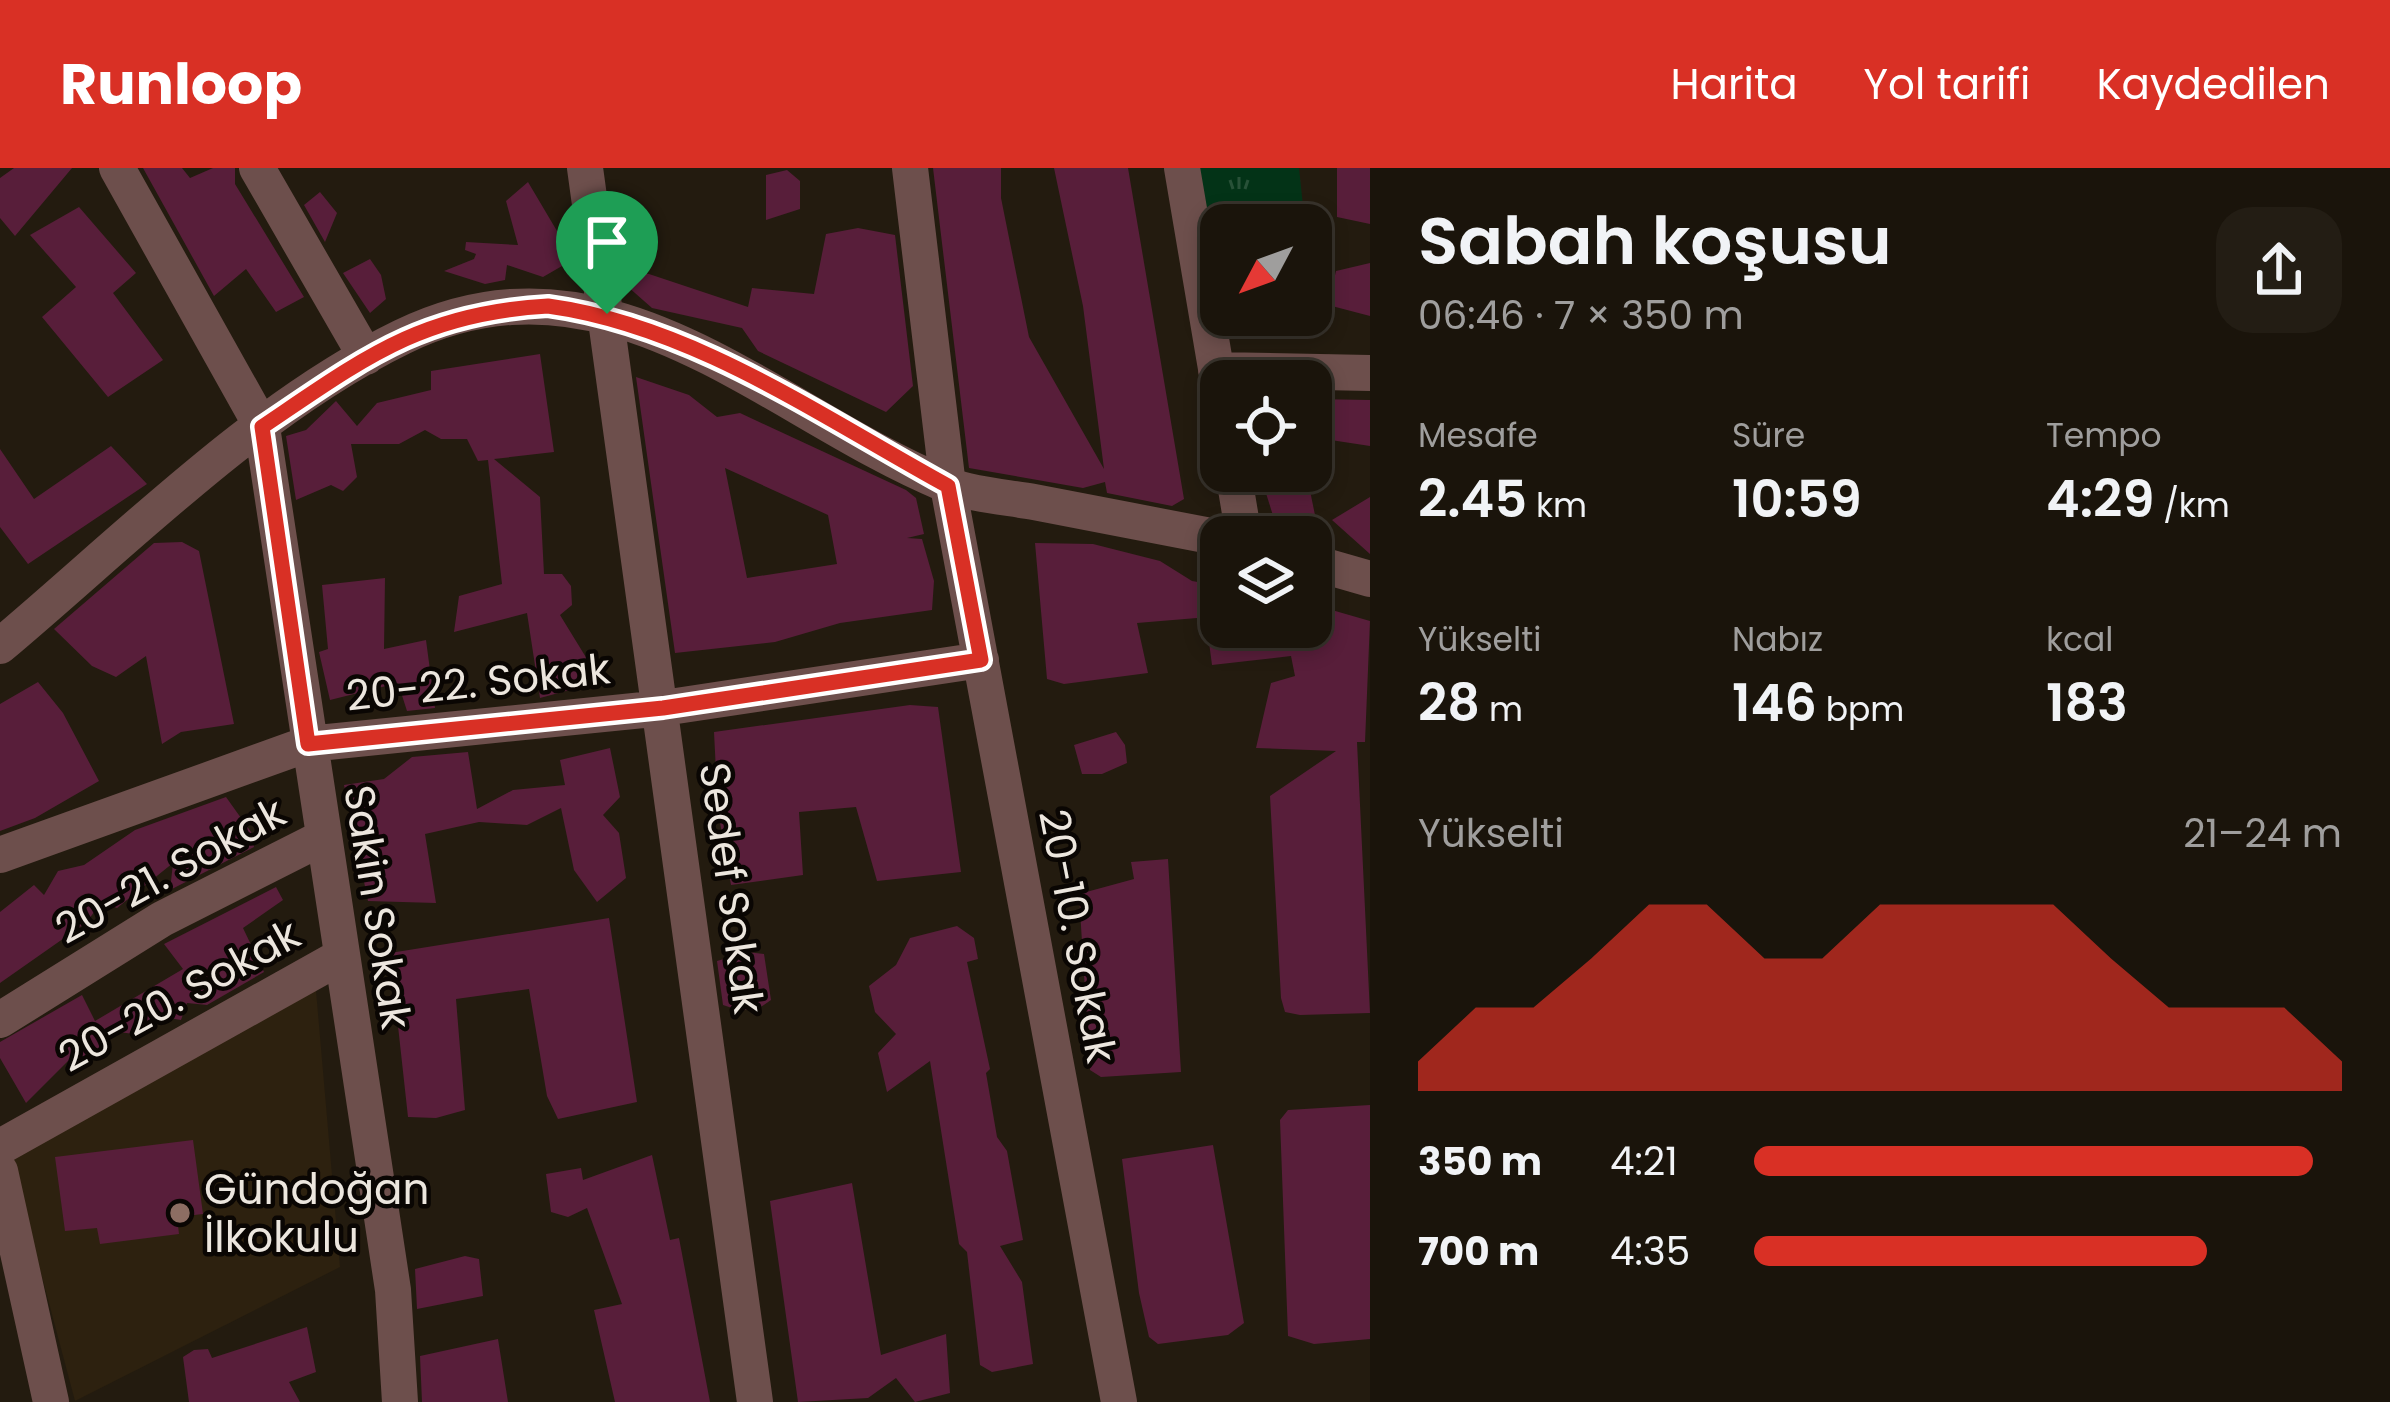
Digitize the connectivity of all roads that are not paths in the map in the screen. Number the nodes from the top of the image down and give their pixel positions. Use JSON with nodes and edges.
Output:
{"nodes":[{"id":1,"x":117,"y":168,"type":"edge"},
{"id":2,"x":257,"y":168,"type":"edge"},
{"id":3,"x":585,"y":168,"type":"edge"},
{"id":4,"x":910,"y":168,"type":"edge"},
{"id":5,"x":1182,"y":168,"type":"edge"},
{"id":6,"x":607,"y":314,"type":"junction"},
{"id":7,"x":366,"y":357,"type":"junction"},
{"id":8,"x":1215,"y":360,"type":"edge"},
{"id":9,"x":1370,"y":373,"type":"edge"},
{"id":10,"x":1332,"y":376,"type":"edge"},
{"id":11,"x":262,"y":427,"type":"junction"},
{"id":12,"x":948,"y":486,"type":"junction"},
{"id":13,"x":1200,"y":534,"type":"edge"},
{"id":14,"x":1332,"y":568,"type":"edge"},
{"id":15,"x":1370,"y":579,"type":"edge"},
{"id":16,"x":0,"y":646,"type":"edge"},
{"id":17,"x":981,"y":660,"type":"junction"},
{"id":18,"x":663,"y":708,"type":"junction"},
{"id":19,"x":308,"y":744,"type":"junction"},
{"id":20,"x":322,"y":838,"type":"junction"},
{"id":21,"x":0,"y":855,"type":"edge"},
{"id":22,"x":340,"y":957,"type":"junction"},
{"id":23,"x":0,"y":1020,"type":"edge"},
{"id":24,"x":0,"y":1148,"type":"edge"},
{"id":25,"x":0,"y":1171,"type":"edge"},
{"id":26,"x":51,"y":1402,"type":"edge"},
{"id":27,"x":400,"y":1402,"type":"edge"},
{"id":28,"x":755,"y":1402,"type":"edge"},
{"id":29,"x":1119,"y":1402,"type":"edge"}],
"edges":[{"from":1,"to":11,"type":"street"},
{"from":2,"to":7,"type":"street"},
{"from":3,"to":6,"type":"street","name":"Sedef Sokak"},
{"from":4,"to":12,"type":"street","name":"20-10. Sokak"},
{"from":5,"to":8,"type":"street"},
{"from":6,"to":7,"type":"street"},
{"from":6,"to":12,"type":"street"},
{"from":6,"to":18,"type":"street","name":"Sedef Sokak"},
{"from":7,"to":11,"type":"street"},
{"from":9,"to":10,"type":"street"},
{"from":11,"to":16,"type":"street"},
{"from":11,"to":19,"type":"street","name":"Sakin Sokak"},
{"from":12,"to":13,"type":"street"},
{"from":12,"to":17,"type":"street","name":"20-10. Sokak"},
{"from":14,"to":15,"type":"street"},
{"from":17,"to":18,"type":"street","name":"20-22. Sokak"},
{"from":17,"to":29,"type":"street","name":"20-10. Sokak"},
{"from":18,"to":19,"type":"street","name":"20-22. Sokak"},
{"from":18,"to":28,"type":"street","name":"Sedef Sokak"},
{"from":19,"to":20,"type":"street","name":"Sakin Sokak"},
{"from":19,"to":21,"type":"street","name":"20-22. Sokak"},
{"from":20,"to":22,"type":"street","name":"Sakin Sokak"},
{"from":20,"to":23,"type":"street","name":"20-21. Sokak"},
{"from":22,"to":24,"type":"street","name":"20-20. Sokak"},
{"from":22,"to":27,"type":"street","name":"Sakin Sokak"},
{"from":25,"to":26,"type":"street"}]}
